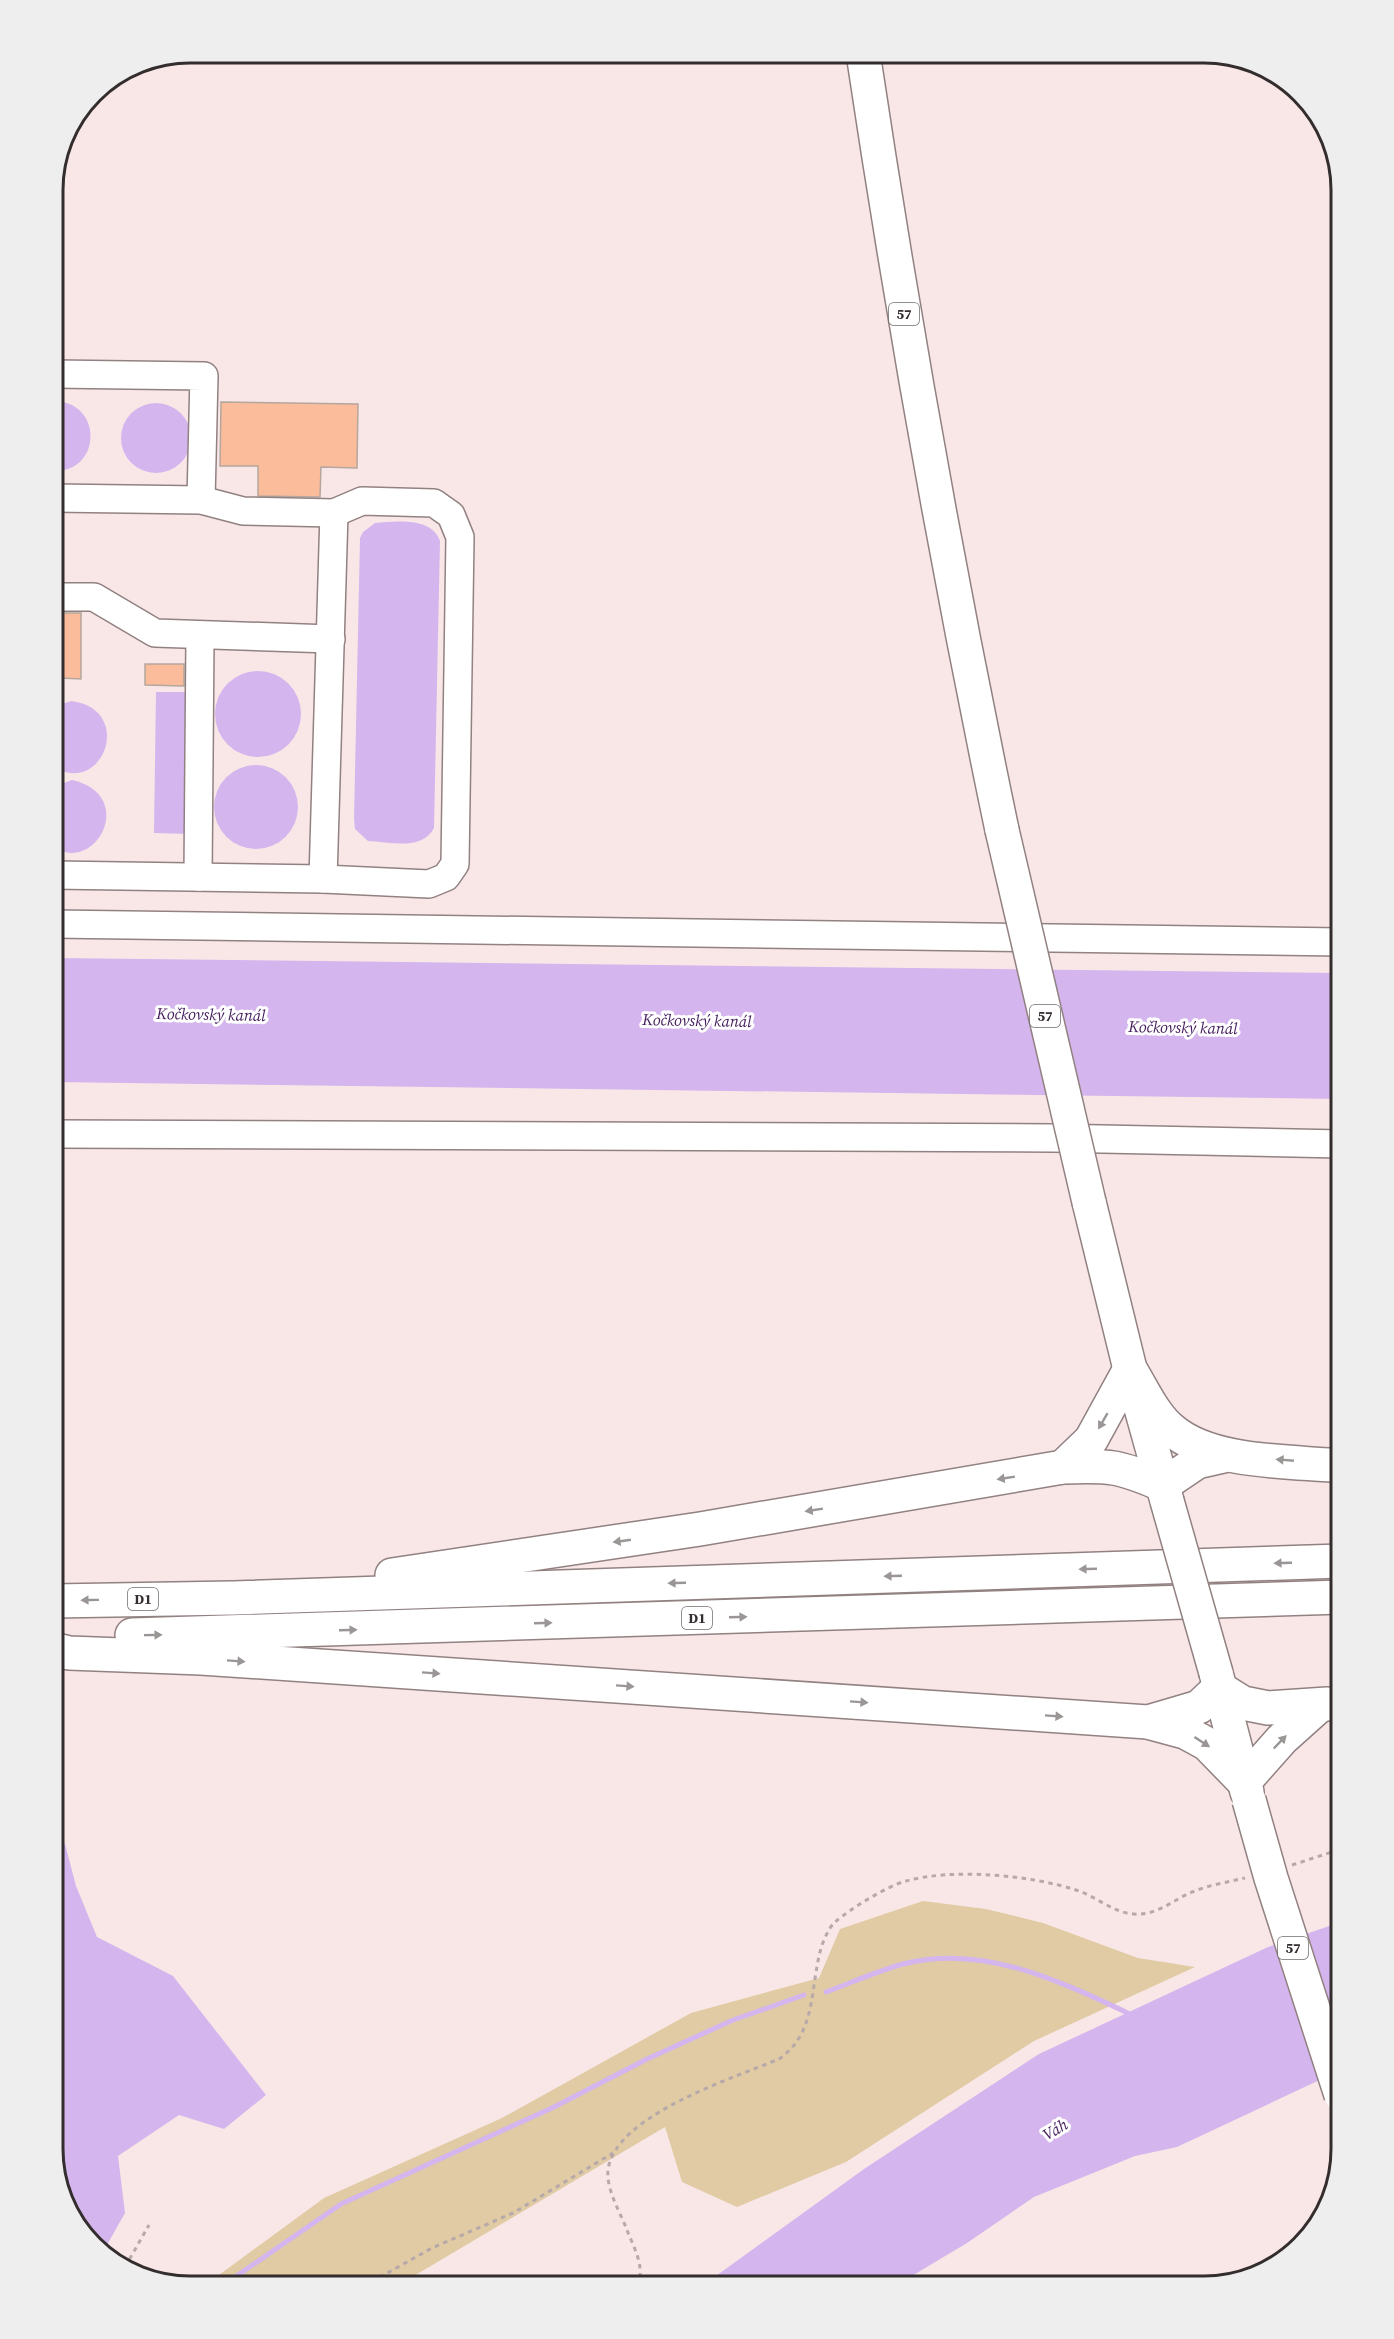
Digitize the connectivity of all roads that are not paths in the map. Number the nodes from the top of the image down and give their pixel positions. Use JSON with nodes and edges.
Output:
{"nodes":[{"id":1,"x":865,"y":63,"type":"edge"},
{"id":2,"x":63,"y":374,"type":"edge"},
{"id":3,"x":63,"y":498,"type":"edge"},
{"id":4,"x":201,"y":500,"type":"junction"},
{"id":5,"x":334,"y":513,"type":"junction"},
{"id":6,"x":63,"y":597,"type":"edge"},
{"id":7,"x":200,"y":637,"type":"junction"},
{"id":8,"x":331,"y":639,"type":"junction"},
{"id":9,"x":63,"y":875,"type":"edge"},
{"id":10,"x":198,"y":878,"type":"junction"},
{"id":11,"x":323,"y":879,"type":"junction"},
{"id":12,"x":63,"y":924,"type":"edge"},
{"id":13,"x":1331,"y":942,"type":"edge"},
{"id":14,"x":63,"y":1134,"type":"edge"},
{"id":15,"x":1331,"y":1144,"type":"edge"},
{"id":16,"x":1130,"y":1369,"type":"junction"},
{"id":17,"x":1228,"y":1455,"type":"junction"},
{"id":18,"x":1331,"y":1465,"type":"edge"},
{"id":19,"x":1063,"y":1467,"type":"junction"},
{"id":20,"x":1165,"y":1493,"type":"junction"},
{"id":21,"x":1331,"y":1561,"type":"edge"},
{"id":22,"x":1331,"y":1597,"type":"edge"},
{"id":23,"x":233,"y":1598,"type":"junction"},
{"id":24,"x":63,"y":1600,"type":"edge"},
{"id":25,"x":63,"y":1649,"type":"edge"},
{"id":26,"x":63,"y":1650,"type":"edge"},
{"id":27,"x":1218,"y":1680,"type":"junction"},
{"id":28,"x":1331,"y":1704,"type":"edge"},
{"id":29,"x":1148,"y":1722,"type":"junction"},
{"id":30,"x":1246,"y":1791,"type":"junction"},
{"id":31,"x":1331,"y":2064,"type":"edge"}],
"edges":[{"from":1,"to":16,"type":"main road","number":"57","bridge":true},
{"from":2,"to":4,"type":"street"},
{"from":3,"to":4,"type":"street"},
{"from":4,"to":5,"type":"street"},
{"from":5,"to":8,"type":"street"},
{"from":5,"to":11,"type":"street"},
{"from":6,"to":7,"type":"street"},
{"from":7,"to":8,"type":"street"},
{"from":7,"to":10,"type":"street"},
{"from":8,"to":11,"type":"street"},
{"from":9,"to":10,"type":"street"},
{"from":10,"to":11,"type":"street"},
{"from":12,"to":13,"type":"street"},
{"from":14,"to":15,"type":"street"},
{"from":16,"to":17,"type":"main road"},
{"from":16,"to":19,"type":"main road","one_way":true},
{"from":16,"to":20,"type":"main road","number":"57"},
{"from":18,"to":17,"type":"main road","one_way":true},
{"from":17,"to":20,"type":"main road"},
{"from":19,"to":20,"type":"main road"},
{"from":19,"to":23,"type":"main road","one_way":true},
{"from":20,"to":27,"type":"main road","number":"57","bridge":true},
{"from":21,"to":23,"type":"main road","number":"D1","one_way":true},
{"from":25,"to":22,"type":"main road","number":"D1","one_way":true},
{"from":23,"to":24,"type":"main road","number":"D1","one_way":true},
{"from":26,"to":29,"type":"main road","one_way":true},
{"from":27,"to":28,"type":"main road"},
{"from":27,"to":29,"type":"main road"},
{"from":27,"to":30,"type":"main road","number":"57"},
{"from":30,"to":28,"type":"main road","one_way":true},
{"from":29,"to":30,"type":"main road","one_way":true},
{"from":30,"to":31,"type":"main road","number":"57","bridge":true}]}
